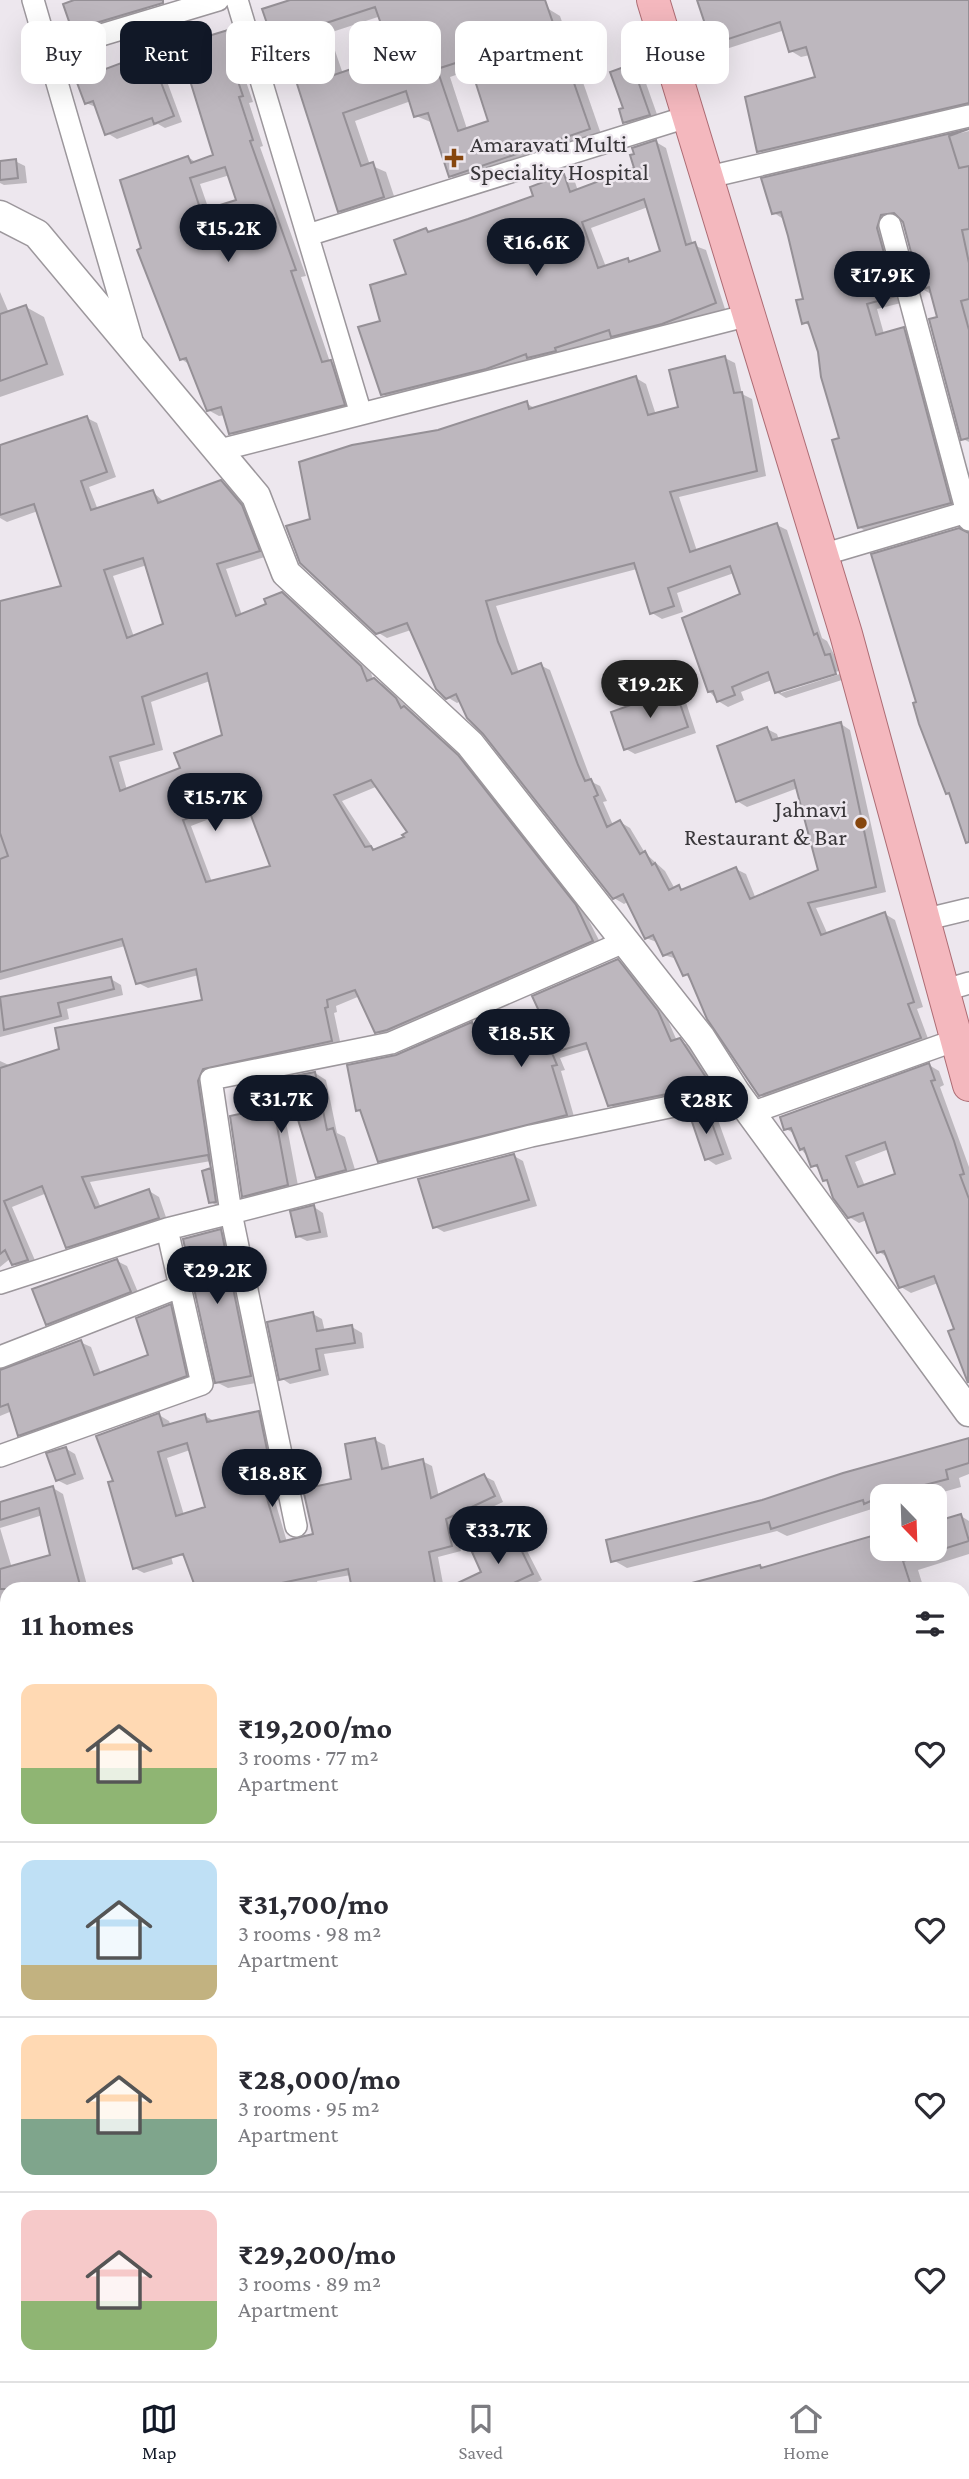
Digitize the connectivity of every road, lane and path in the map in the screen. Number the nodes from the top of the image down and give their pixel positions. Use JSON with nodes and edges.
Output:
{"nodes":[{"id":1,"x":33,"y":0,"type":"edge"},
{"id":2,"x":218,"y":0,"type":"edge"},
{"id":3,"x":237,"y":0,"type":"edge"},
{"id":4,"x":659,"y":1,"type":"edge"},
{"id":5,"x":39,"y":21,"type":"edge"},
{"id":6,"x":106,"y":34,"type":"edge"},
{"id":7,"x":58,"y":84,"type":"edge"},
{"id":8,"x":690,"y":116,"type":"junction"},
{"id":9,"x":969,"y":116,"type":"edge"},
{"id":10,"x":709,"y":177,"type":"junction"},
{"id":11,"x":0,"y":215,"type":"edge"},
{"id":12,"x":890,"y":225,"type":"dead end"},
{"id":13,"x":308,"y":235,"type":"junction"},
{"id":14,"x":750,"y":315,"type":"junction"},
{"id":15,"x":135,"y":350,"type":"junction"},
{"id":16,"x":361,"y":414,"type":"junction"},
{"id":17,"x":220,"y":450,"type":"junction"},
{"id":18,"x":968,"y":516,"type":"edge"},
{"id":19,"x":822,"y":555,"type":"junction"},
{"id":20,"x":969,"y":909,"type":"edge"},
{"id":21,"x":923,"y":920,"type":"junction"},
{"id":22,"x":626,"y":941,"type":"junction"},
{"id":23,"x":956,"y":987,"type":"edge"},
{"id":24,"x":956,"y":1041,"type":"junction"},
{"id":25,"x":969,"y":1084,"type":"edge"},
{"id":26,"x":743,"y":1103,"type":"junction"},
{"id":27,"x":231,"y":1213,"type":"junction"},
{"id":28,"x":167,"y":1229,"type":"junction"},
{"id":29,"x":0,"y":1283,"type":"edge"},
{"id":30,"x":179,"y":1287,"type":"junction"},
{"id":31,"x":0,"y":1357,"type":"edge"},
{"id":32,"x":969,"y":1412,"type":"edge"},
{"id":33,"x":0,"y":1456,"type":"edge"},
{"id":34,"x":296,"y":1526,"type":"dead end"}],
"edges":[{"from":1,"to":5,"type":"street"},
{"from":2,"to":6,"type":"street"},
{"from":3,"to":13,"type":"street"},
{"from":4,"to":8,"type":"main road"},
{"from":7,"to":15,"type":"street"},
{"from":8,"to":10,"type":"main road"},
{"from":8,"to":13,"type":"street"},
{"from":9,"to":10,"type":"street"},
{"from":10,"to":14,"type":"main road"},
{"from":11,"to":15,"type":"main road"},
{"from":12,"to":18,"type":"street"},
{"from":13,"to":16,"type":"street"},
{"from":14,"to":16,"type":"street"},
{"from":14,"to":19,"type":"main road"},
{"from":15,"to":17,"type":"main road"},
{"from":16,"to":17,"type":"street"},
{"from":17,"to":22,"type":"main road"},
{"from":18,"to":19,"type":"street"},
{"from":19,"to":21,"type":"main road"},
{"from":20,"to":21,"type":"street"},
{"from":21,"to":23,"type":"main road"},
{"from":22,"to":26,"type":"main road"},
{"from":22,"to":27,"type":"street"},
{"from":23,"to":24,"type":"main road"},
{"from":24,"to":25,"type":"main road"},
{"from":24,"to":26,"type":"street"},
{"from":26,"to":27,"type":"street"},
{"from":26,"to":32,"type":"main road"},
{"from":27,"to":28,"type":"street"},
{"from":27,"to":34,"type":"street"},
{"from":28,"to":29,"type":"street"},
{"from":28,"to":30,"type":"street"},
{"from":30,"to":31,"type":"street"},
{"from":30,"to":33,"type":"street"}]}
